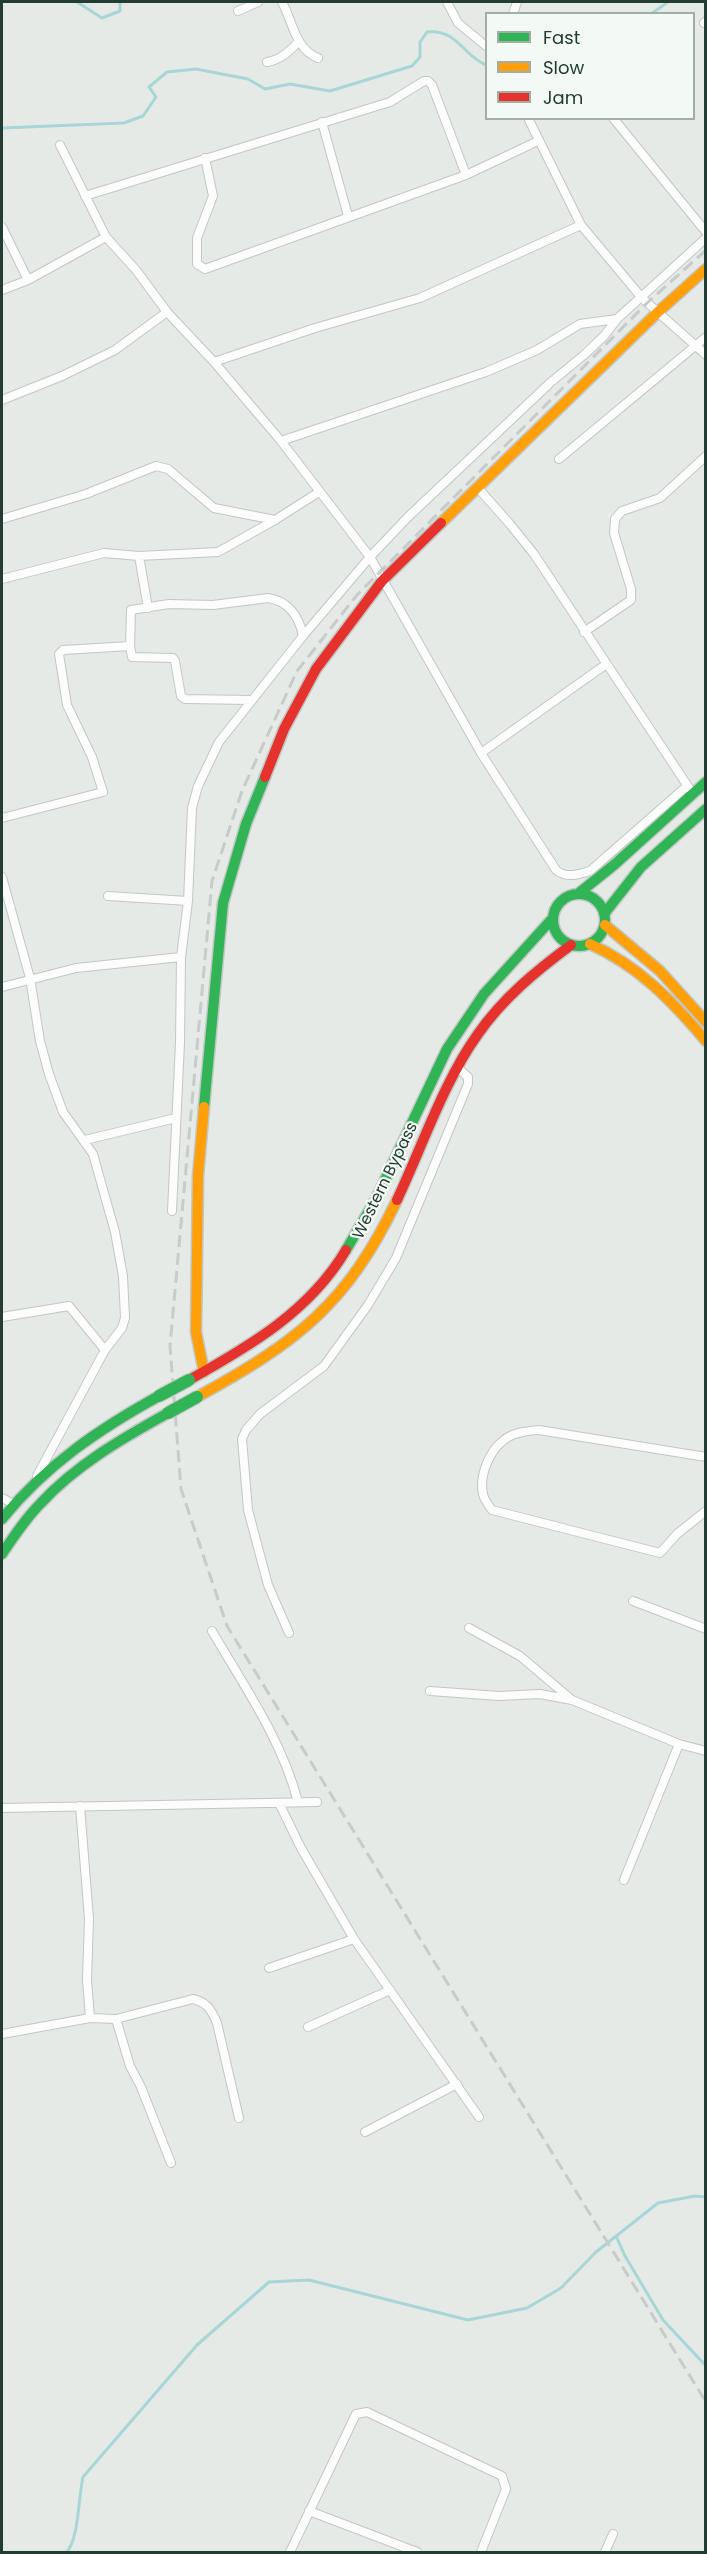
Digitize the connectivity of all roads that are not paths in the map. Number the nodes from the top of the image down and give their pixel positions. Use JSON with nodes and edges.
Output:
{"nodes":[{"id":1,"x":258,"y":2,"type":"edge"},
{"id":2,"x":282,"y":2,"type":"edge"},
{"id":3,"x":447,"y":2,"type":"edge"},
{"id":4,"x":238,"y":11,"type":"dead end"},
{"id":5,"x":298,"y":42,"type":"junction"},
{"id":6,"x":485,"y":45,"type":"edge"},
{"id":7,"x":318,"y":58,"type":"dead end"},
{"id":8,"x":267,"y":62,"type":"dead end"},
{"id":9,"x":529,"y":120,"type":"edge"},
{"id":10,"x":615,"y":120,"type":"edge"},
{"id":11,"x":322,"y":122,"type":"junction"},
{"id":12,"x":538,"y":141,"type":"junction"},
{"id":13,"x":60,"y":145,"type":"dead end"},
{"id":14,"x":205,"y":158,"type":"junction"},
{"id":15,"x":465,"y":175,"type":"junction"},
{"id":16,"x":84,"y":196,"type":"junction"},
{"id":17,"x":348,"y":216,"type":"junction"},
{"id":18,"x":581,"y":225,"type":"junction"},
{"id":19,"x":2,"y":227,"type":"edge"},
{"id":20,"x":705,"y":232,"type":"edge"},
{"id":21,"x":106,"y":237,"type":"junction"},
{"id":22,"x":705,"y":238,"type":"edge"},
{"id":23,"x":705,"y":269,"type":"edge"},
{"id":24,"x":28,"y":280,"type":"junction"},
{"id":25,"x":2,"y":290,"type":"edge"},
{"id":26,"x":642,"y":298,"type":"junction"},
{"id":27,"x":167,"y":312,"type":"junction"},
{"id":28,"x":658,"y":312,"type":"junction"},
{"id":29,"x":617,"y":319,"type":"junction"},
{"id":30,"x":705,"y":337,"type":"edge"},
{"id":31,"x":695,"y":346,"type":"junction"},
{"id":32,"x":705,"y":355,"type":"edge"},
{"id":33,"x":214,"y":362,"type":"junction"},
{"id":34,"x":2,"y":400,"type":"edge"},
{"id":35,"x":281,"y":441,"type":"junction"},
{"id":36,"x":705,"y":456,"type":"edge"},
{"id":37,"x":559,"y":459,"type":"dead end"},
{"id":38,"x":478,"y":488,"type":"junction"},
{"id":39,"x":320,"y":492,"type":"junction"},
{"id":40,"x":2,"y":519,"type":"edge"},
{"id":41,"x":275,"y":520,"type":"junction"},
{"id":42,"x":139,"y":556,"type":"junction"},
{"id":43,"x":370,"y":557,"type":"junction"},
{"id":44,"x":2,"y":579,"type":"edge"},
{"id":45,"x":382,"y":581,"type":"junction"},
{"id":46,"x":148,"y":608,"type":"junction"},
{"id":47,"x":584,"y":632,"type":"junction"},
{"id":48,"x":303,"y":636,"type":"junction"},
{"id":49,"x":130,"y":646,"type":"junction"},
{"id":50,"x":605,"y":665,"type":"junction"},
{"id":51,"x":251,"y":700,"type":"junction"},
{"id":52,"x":481,"y":753,"type":"junction"},
{"id":53,"x":705,"y":783,"type":"edge"},
{"id":54,"x":690,"y":790,"type":"junction"},
{"id":55,"x":705,"y":809,"type":"edge"},
{"id":56,"x":2,"y":818,"type":"edge"},
{"id":57,"x":2,"y":877,"type":"edge"},
{"id":58,"x":579,"y":892,"type":"junction"},
{"id":59,"x":108,"y":896,"type":"dead end"},
{"id":60,"x":188,"y":901,"type":"junction"},
{"id":61,"x":552,"y":920,"type":"junction"},
{"id":62,"x":604,"y":920,"type":"junction"},
{"id":63,"x":590,"y":944,"type":"junction"},
{"id":64,"x":571,"y":945,"type":"junction"},
{"id":65,"x":181,"y":957,"type":"junction"},
{"id":66,"x":30,"y":978,"type":"junction"},
{"id":67,"x":2,"y":987,"type":"edge"},
{"id":68,"x":705,"y":1022,"type":"edge"},
{"id":69,"x":705,"y":1041,"type":"edge"},
{"id":70,"x":458,"y":1068,"type":"junction"},
{"id":71,"x":176,"y":1118,"type":"junction"},
{"id":72,"x":85,"y":1140,"type":"junction"},
{"id":73,"x":172,"y":1211,"type":"dead end"},
{"id":74,"x":2,"y":1317,"type":"edge"},
{"id":75,"x":105,"y":1350,"type":"junction"},
{"id":76,"x":204,"y":1372,"type":"junction"},
{"id":77,"x":705,"y":1457,"type":"edge"},
{"id":78,"x":34,"y":1482,"type":"junction"},
{"id":79,"x":2,"y":1498,"type":"edge"},
{"id":80,"x":14,"y":1504,"type":"junction"},
{"id":81,"x":705,"y":1511,"type":"edge"},
{"id":82,"x":2,"y":1519,"type":"edge"},
{"id":83,"x":2,"y":1554,"type":"edge"},
{"id":84,"x":633,"y":1600,"type":"dead end"},
{"id":85,"x":469,"y":1628,"type":"dead end"},
{"id":86,"x":705,"y":1629,"type":"edge"},
{"id":87,"x":212,"y":1631,"type":"dead end"},
{"id":88,"x":289,"y":1633,"type":"dead end"},
{"id":89,"x":430,"y":1691,"type":"dead end"},
{"id":90,"x":572,"y":1700,"type":"junction"},
{"id":91,"x":680,"y":1744,"type":"junction"},
{"id":92,"x":705,"y":1750,"type":"edge"},
{"id":93,"x":298,"y":1802,"type":"junction"},
{"id":94,"x":317,"y":1802,"type":"dead end"},
{"id":95,"x":279,"y":1803,"type":"junction"},
{"id":96,"x":80,"y":1806,"type":"junction"},
{"id":97,"x":2,"y":1808,"type":"edge"},
{"id":98,"x":624,"y":1880,"type":"dead end"},
{"id":99,"x":354,"y":1939,"type":"junction"},
{"id":100,"x":270,"y":1968,"type":"dead end"},
{"id":101,"x":390,"y":1990,"type":"junction"},
{"id":102,"x":90,"y":2018,"type":"junction"},
{"id":103,"x":116,"y":2019,"type":"junction"},
{"id":104,"x":308,"y":2027,"type":"dead end"},
{"id":105,"x":2,"y":2034,"type":"edge"},
{"id":106,"x":456,"y":2084,"type":"junction"},
{"id":107,"x":479,"y":2117,"type":"dead end"},
{"id":108,"x":239,"y":2118,"type":"dead end"},
{"id":109,"x":364,"y":2133,"type":"dead end"},
{"id":110,"x":171,"y":2163,"type":"dead end"},
{"id":111,"x":309,"y":2511,"type":"junction"},
{"id":112,"x":613,"y":2534,"type":"dead end"},
{"id":113,"x":290,"y":2553,"type":"edge"},
{"id":114,"x":417,"y":2553,"type":"edge"},
{"id":115,"x":481,"y":2553,"type":"edge"},
{"id":116,"x":605,"y":2553,"type":"edge"}],
"edges":[{"from":1,"to":4,"type":"street"},
{"from":2,"to":5,"type":"street"},
{"from":3,"to":6,"type":"street"},
{"from":5,"to":7,"type":"street"},
{"from":5,"to":8,"type":"street"},
{"from":9,"to":12,"type":"street"},
{"from":10,"to":20,"type":"street"},
{"from":11,"to":14,"type":"street"},
{"from":11,"to":15,"type":"street"},
{"from":11,"to":17,"type":"street"},
{"from":12,"to":15,"type":"street"},
{"from":12,"to":18,"type":"street"},
{"from":13,"to":16,"type":"street"},
{"from":14,"to":16,"type":"street"},
{"from":14,"to":17,"type":"street"},
{"from":15,"to":17,"type":"street"},
{"from":16,"to":21,"type":"street"},
{"from":18,"to":26,"type":"street"},
{"from":18,"to":33,"type":"street"},
{"from":19,"to":24,"type":"street"},
{"from":21,"to":24,"type":"street"},
{"from":21,"to":27,"type":"street"},
{"from":22,"to":26,"type":"street"},
{"from":23,"to":28,"type":"main road"},
{"from":24,"to":25,"type":"street"},
{"from":26,"to":28,"type":"street"},
{"from":26,"to":29,"type":"street"},
{"from":27,"to":33,"type":"street"},
{"from":27,"to":34,"type":"street"},
{"from":28,"to":31,"type":"street"},
{"from":28,"to":38,"type":"main road"},
{"from":29,"to":35,"type":"street"},
{"from":29,"to":43,"type":"street"},
{"from":30,"to":31,"type":"street"},
{"from":31,"to":32,"type":"street"},
{"from":31,"to":37,"type":"street"},
{"from":33,"to":35,"type":"street"},
{"from":35,"to":39,"type":"street"},
{"from":36,"to":47,"type":"street"},
{"from":38,"to":45,"type":"main road"},
{"from":38,"to":47,"type":"street"},
{"from":39,"to":41,"type":"street"},
{"from":39,"to":43,"type":"street"},
{"from":40,"to":41,"type":"street"},
{"from":41,"to":42,"type":"street"},
{"from":42,"to":44,"type":"street"},
{"from":42,"to":46,"type":"street"},
{"from":43,"to":45,"type":"street"},
{"from":43,"to":48,"type":"street"},
{"from":45,"to":52,"type":"street"},
{"from":45,"to":76,"type":"main road"},
{"from":46,"to":48,"type":"street"},
{"from":46,"to":49,"type":"street"},
{"from":47,"to":50,"type":"street"},
{"from":48,"to":51,"type":"street"},
{"from":49,"to":51,"type":"street"},
{"from":49,"to":56,"type":"street"},
{"from":50,"to":52,"type":"street"},
{"from":50,"to":54,"type":"street"},
{"from":51,"to":60,"type":"street"},
{"from":52,"to":54,"type":"street"},
{"from":53,"to":54,"type":"main road"},
{"from":54,"to":58,"type":"main road"},
{"from":55,"to":62,"type":"main road"},
{"from":57,"to":66,"type":"street"},
{"from":58,"to":61,"type":"main road"},
{"from":58,"to":62,"type":"main road"},
{"from":59,"to":60,"type":"street"},
{"from":60,"to":65,"type":"street"},
{"from":61,"to":64,"type":"main road"},
{"from":61,"to":76,"type":"main road","name":"Western Bypass"},
{"from":62,"to":63,"type":"main road"},
{"from":62,"to":68,"type":"main road"},
{"from":63,"to":64,"type":"main road"},
{"from":63,"to":69,"type":"main road"},
{"from":64,"to":70,"type":"main road","name":"Western Bypass"},
{"from":65,"to":66,"type":"street"},
{"from":65,"to":71,"type":"street"},
{"from":66,"to":67,"type":"street"},
{"from":66,"to":72,"type":"street"},
{"from":70,"to":83,"type":"main road","name":"Western Bypass","bridge":true},
{"from":70,"to":88,"type":"street"},
{"from":71,"to":72,"type":"street"},
{"from":71,"to":73,"type":"street"},
{"from":72,"to":75,"type":"street"},
{"from":74,"to":75,"type":"street"},
{"from":75,"to":78,"type":"street"},
{"from":76,"to":78,"type":"main road","name":"Western Bypass","bridge":true},
{"from":77,"to":81,"type":"street"},
{"from":78,"to":80,"type":"main road","name":"Western Bypass"},
{"from":79,"to":80,"type":"street"},
{"from":80,"to":82,"type":"main road","name":"Western Bypass"},
{"from":84,"to":86,"type":"street"},
{"from":85,"to":90,"type":"street"},
{"from":87,"to":93,"type":"street"},
{"from":89,"to":90,"type":"street"},
{"from":90,"to":91,"type":"street"},
{"from":91,"to":92,"type":"street"},
{"from":91,"to":98,"type":"street"},
{"from":93,"to":94,"type":"street"},
{"from":93,"to":95,"type":"street"},
{"from":95,"to":96,"type":"street"},
{"from":95,"to":99,"type":"street"},
{"from":96,"to":97,"type":"street"},
{"from":96,"to":102,"type":"street"},
{"from":99,"to":100,"type":"street"},
{"from":99,"to":101,"type":"street"},
{"from":101,"to":104,"type":"street"},
{"from":101,"to":106,"type":"street"},
{"from":102,"to":103,"type":"street"},
{"from":102,"to":105,"type":"street"},
{"from":103,"to":108,"type":"street"},
{"from":103,"to":110,"type":"street"},
{"from":106,"to":107,"type":"street"},
{"from":106,"to":109,"type":"street"},
{"from":111,"to":113,"type":"street"},
{"from":111,"to":114,"type":"street"},
{"from":111,"to":115,"type":"street"},
{"from":112,"to":116,"type":"street"}]}
